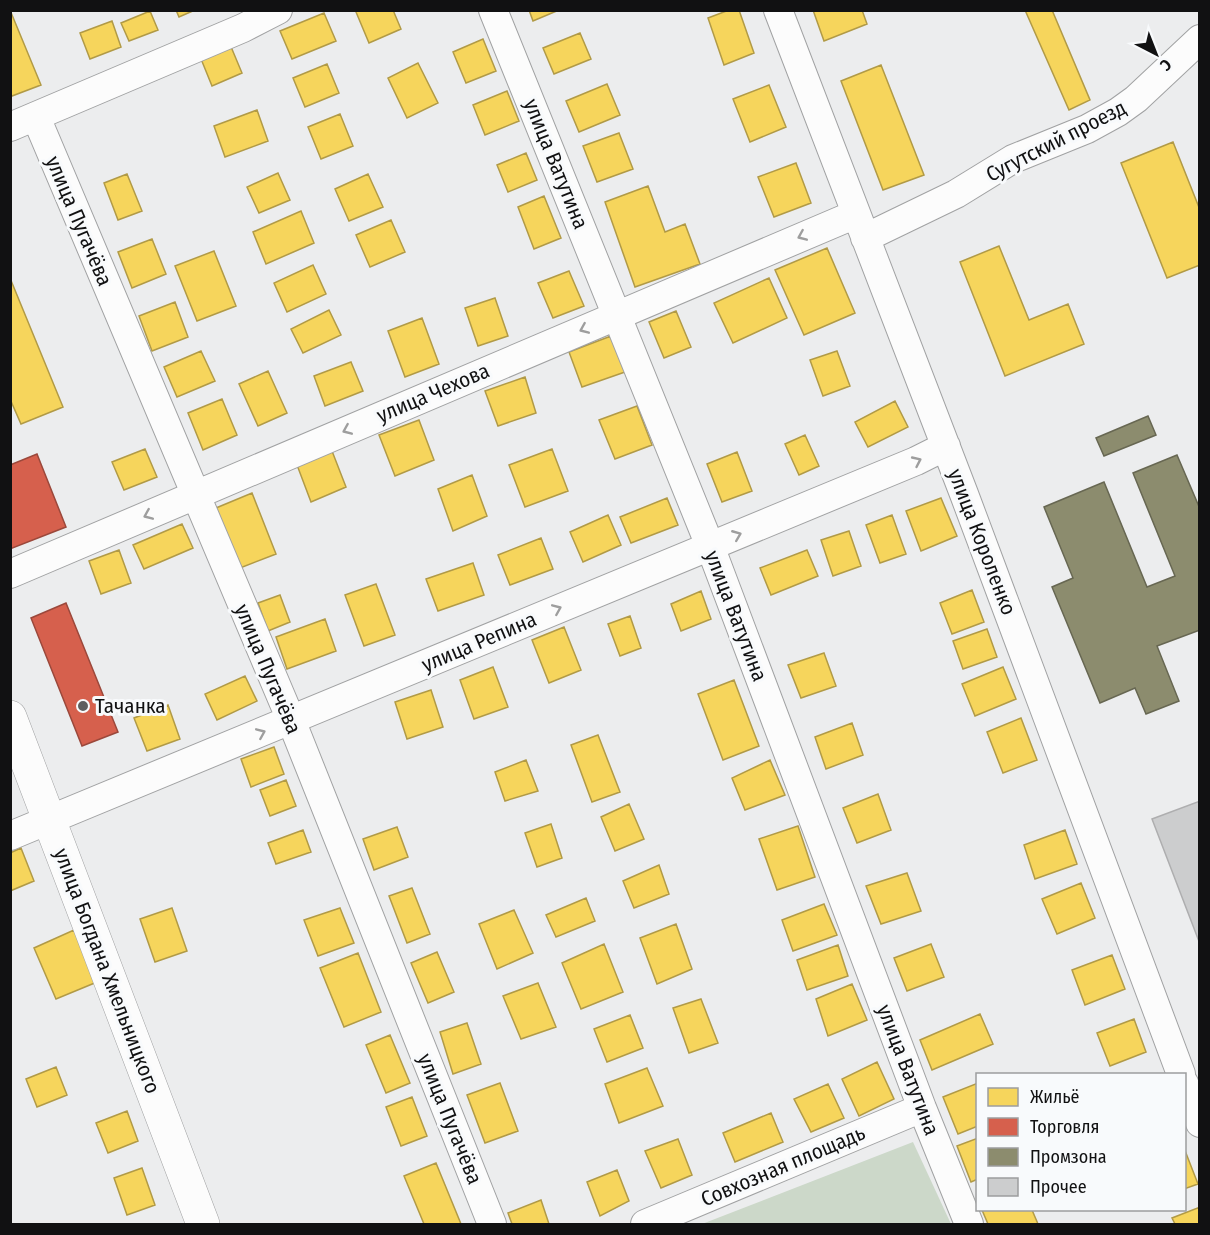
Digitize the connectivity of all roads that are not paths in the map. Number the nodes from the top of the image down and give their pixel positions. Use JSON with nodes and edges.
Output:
{"nodes":[{"id":1,"x":278,"y":10,"type":"edge"},
{"id":2,"x":493,"y":10,"type":"edge"},
{"id":3,"x":778,"y":10,"type":"edge"},
{"id":4,"x":1200,"y":39,"type":"edge"},
{"id":5,"x":23,"y":122,"type":"edge"},
{"id":6,"x":861,"y":226,"type":"junction"},
{"id":7,"x":617,"y":315,"type":"junction"},
{"id":8,"x":946,"y":446,"type":"junction"},
{"id":9,"x":194,"y":495,"type":"junction"},
{"id":10,"x":710,"y":546,"type":"junction"},
{"id":11,"x":10,"y":574,"type":"edge"},
{"id":12,"x":10,"y":717,"type":"edge"},
{"id":13,"x":291,"y":720,"type":"junction"},
{"id":14,"x":50,"y":820,"type":"junction"},
{"id":15,"x":10,"y":836,"type":"edge"},
{"id":16,"x":1181,"y":1073,"type":"edge"},
{"id":17,"x":1186,"y":1086,"type":"edge"},
{"id":18,"x":922,"y":1108,"type":"junction"},
{"id":19,"x":1200,"y":1123,"type":"edge"},
{"id":20,"x":203,"y":1224,"type":"edge"},
{"id":21,"x":492,"y":1224,"type":"edge"},
{"id":22,"x":645,"y":1224,"type":"edge"},
{"id":23,"x":969,"y":1224,"type":"edge"}],
"edges":[{"from":1,"to":5,"type":"street"},
{"from":2,"to":7,"type":"street","name":"улица Ватутина"},
{"from":3,"to":6,"type":"street","name":"улица Короленко"},
{"from":4,"to":6,"type":"street","name":"Сугутский проезд"},
{"from":5,"to":9,"type":"street","name":"улица Пугачёва"},
{"from":6,"to":7,"type":"street","name":"улица Чехова","one_way":true},
{"from":6,"to":8,"type":"street","name":"улица Короленко"},
{"from":7,"to":9,"type":"street","name":"улица Чехова","one_way":true},
{"from":7,"to":10,"type":"street","name":"улица Ватутина"},
{"from":10,"to":8,"type":"street","name":"улица Репина","one_way":true},
{"from":8,"to":16,"type":"street","name":"улица Короленко"},
{"from":9,"to":11,"type":"street","name":"улица Чехова","one_way":true},
{"from":9,"to":13,"type":"street","name":"улица Пугачёва"},
{"from":13,"to":10,"type":"street","name":"улица Репина","one_way":true},
{"from":10,"to":18,"type":"street","name":"улица Ватутина"},
{"from":12,"to":14,"type":"main road","name":"улица Богдана Хмельницкого"},
{"from":14,"to":13,"type":"street","name":"улица Репина","one_way":true},
{"from":13,"to":21,"type":"street","name":"улица Пугачёва"},
{"from":14,"to":15,"type":"street","name":"улица Репина"},
{"from":14,"to":20,"type":"main road","name":"улица Богдана Хмельницкого"},
{"from":17,"to":19,"type":"street"},
{"from":18,"to":22,"type":"street","name":"Совхозная площадь"},
{"from":18,"to":23,"type":"street","name":"улица Ватутина"}]}
